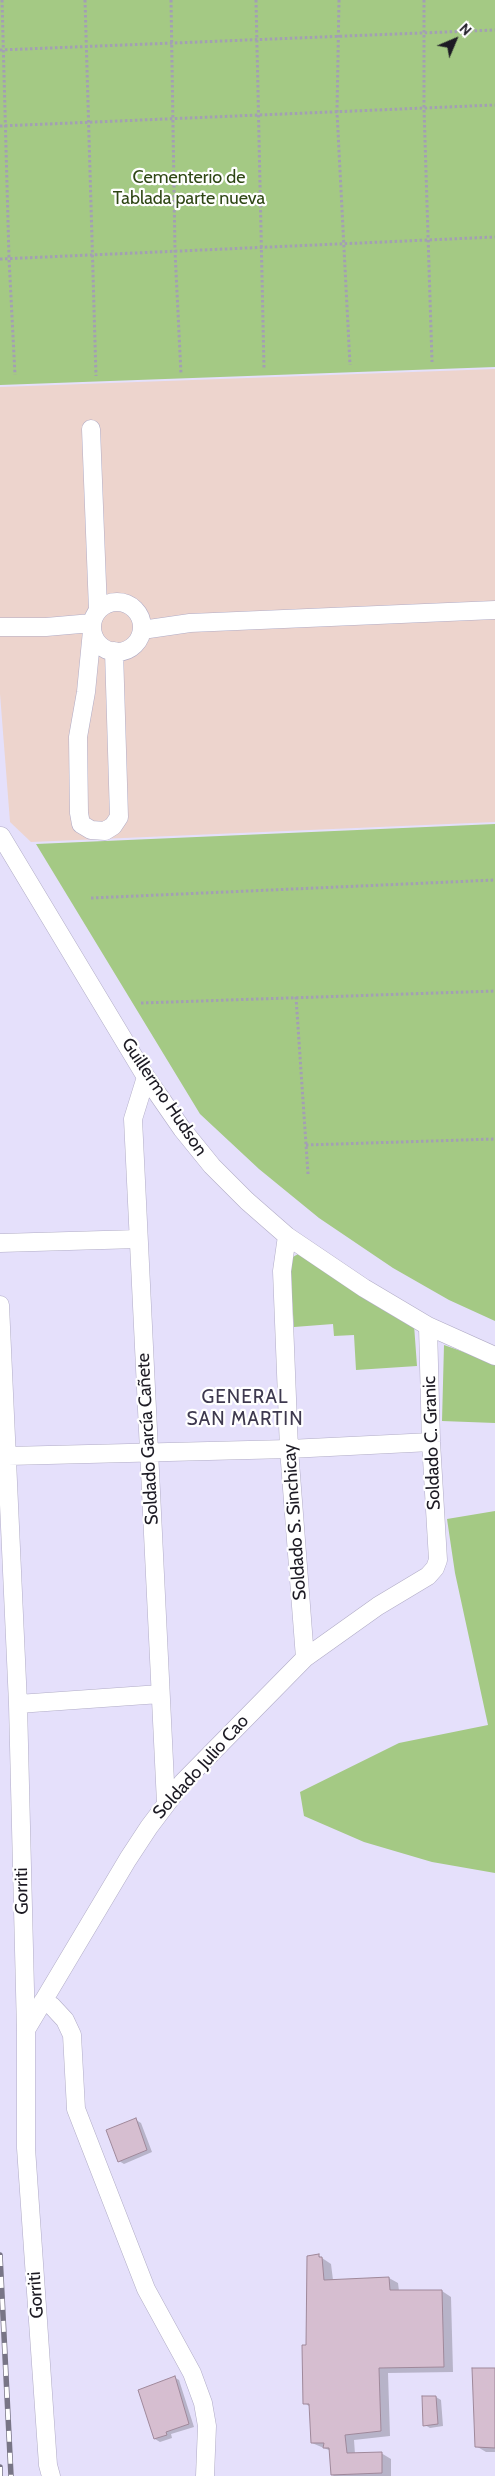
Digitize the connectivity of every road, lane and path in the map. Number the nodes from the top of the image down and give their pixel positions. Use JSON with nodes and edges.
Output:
{"nodes":[{"id":1,"x":2,"y":0,"type":"edge"},
{"id":2,"x":85,"y":0,"type":"edge"},
{"id":3,"x":171,"y":0,"type":"edge"},
{"id":4,"x":256,"y":0,"type":"edge"},
{"id":5,"x":339,"y":0,"type":"edge"},
{"id":6,"x":424,"y":0,"type":"edge"},
{"id":7,"x":495,"y":30,"type":"edge"},
{"id":8,"x":424,"y":32,"type":"junction"},
{"id":9,"x":339,"y":35,"type":"junction"},
{"id":10,"x":257,"y":39,"type":"junction"},
{"id":11,"x":172,"y":42,"type":"junction"},
{"id":12,"x":86,"y":46,"type":"junction"},
{"id":13,"x":0,"y":50,"type":"edge"},
{"id":14,"x":5,"y":50,"type":"junction"},
{"id":15,"x":495,"y":105,"type":"edge"},
{"id":16,"x":424,"y":108,"type":"junction"},
{"id":17,"x":338,"y":112,"type":"junction"},
{"id":18,"x":258,"y":116,"type":"junction"},
{"id":19,"x":172,"y":119,"type":"junction"},
{"id":20,"x":89,"y":123,"type":"junction"},
{"id":21,"x":0,"y":126,"type":"edge"},
{"id":22,"x":6,"y":126,"type":"junction"},
{"id":23,"x":495,"y":237,"type":"edge"},
{"id":24,"x":429,"y":240,"type":"junction"},
{"id":25,"x":344,"y":244,"type":"junction"},
{"id":26,"x":260,"y":247,"type":"junction"},
{"id":27,"x":175,"y":251,"type":"junction"},
{"id":28,"x":92,"y":255,"type":"junction"},
{"id":29,"x":9,"y":258,"type":"junction"},
{"id":30,"x":0,"y":259,"type":"edge"},
{"id":31,"x":432,"y":362,"type":"dead end"},
{"id":32,"x":350,"y":365,"type":"dead end"},
{"id":33,"x":264,"y":368,"type":"dead end"},
{"id":34,"x":182,"y":374,"type":"dead end"},
{"id":35,"x":16,"y":375,"type":"dead end"},
{"id":36,"x":96,"y":376,"type":"dead end"},
{"id":37,"x":90,"y":428,"type":"dead end"},
{"id":38,"x":495,"y":610,"type":"edge"},
{"id":39,"x":94,"y":621,"type":"junction"},
{"id":40,"x":0,"y":627,"type":"edge"},
{"id":41,"x":142,"y":630,"type":"junction"},
{"id":42,"x":114,"y":651,"type":"junction"},
{"id":43,"x":0,"y":835,"type":"edge"},
{"id":44,"x":495,"y":880,"type":"edge"},
{"id":45,"x":91,"y":898,"type":"dead end"},
{"id":46,"x":495,"y":991,"type":"edge"},
{"id":47,"x":296,"y":997,"type":"junction"},
{"id":48,"x":141,"y":1003,"type":"dead end"},
{"id":49,"x":146,"y":1077,"type":"junction"},
{"id":50,"x":495,"y":1139,"type":"edge"},
{"id":51,"x":306,"y":1145,"type":"junction"},
{"id":52,"x":308,"y":1174,"type":"dead end"},
{"id":53,"x":287,"y":1236,"type":"junction"},
{"id":54,"x":138,"y":1239,"type":"junction"},
{"id":55,"x":0,"y":1243,"type":"edge"},
{"id":56,"x":0,"y":1305,"type":"edge"},
{"id":57,"x":428,"y":1326,"type":"junction"},
{"id":58,"x":495,"y":1356,"type":"edge"},
{"id":59,"x":430,"y":1442,"type":"junction"},
{"id":60,"x":289,"y":1449,"type":"junction"},
{"id":61,"x":149,"y":1452,"type":"junction"},
{"id":62,"x":8,"y":1456,"type":"junction"},
{"id":63,"x":438,"y":1560,"type":"joint"},
{"id":64,"x":305,"y":1658,"type":"junction"},
{"id":65,"x":160,"y":1694,"type":"junction"},
{"id":66,"x":18,"y":1704,"type":"junction"},
{"id":67,"x":166,"y":1803,"type":"junction"},
{"id":68,"x":43,"y":2002,"type":"junction"},
{"id":69,"x":26,"y":2031,"type":"junction"},
{"id":70,"x":51,"y":2476,"type":"edge"},
{"id":71,"x":204,"y":2476,"type":"edge"}],
"edges":[{"from":1,"to":14,"type":"path"},
{"from":2,"to":12,"type":"path"},
{"from":3,"to":11,"type":"path"},
{"from":4,"to":10,"type":"path"},
{"from":5,"to":9,"type":"path"},
{"from":6,"to":8,"type":"path"},
{"from":7,"to":8,"type":"path"},
{"from":8,"to":9,"type":"path"},
{"from":8,"to":16,"type":"path"},
{"from":9,"to":10,"type":"path"},
{"from":9,"to":17,"type":"path"},
{"from":10,"to":11,"type":"path"},
{"from":10,"to":18,"type":"path"},
{"from":11,"to":12,"type":"path"},
{"from":11,"to":19,"type":"path"},
{"from":12,"to":14,"type":"path"},
{"from":12,"to":20,"type":"path"},
{"from":13,"to":14,"type":"path"},
{"from":14,"to":22,"type":"path"},
{"from":15,"to":16,"type":"path"},
{"from":16,"to":17,"type":"path"},
{"from":16,"to":24,"type":"path"},
{"from":17,"to":18,"type":"path"},
{"from":17,"to":25,"type":"path"},
{"from":18,"to":19,"type":"path"},
{"from":18,"to":26,"type":"path"},
{"from":19,"to":20,"type":"path"},
{"from":19,"to":27,"type":"path"},
{"from":20,"to":22,"type":"path"},
{"from":20,"to":28,"type":"path"},
{"from":21,"to":22,"type":"path"},
{"from":22,"to":29,"type":"path"},
{"from":23,"to":24,"type":"path"},
{"from":24,"to":25,"type":"path"},
{"from":24,"to":31,"type":"path"},
{"from":25,"to":26,"type":"path"},
{"from":25,"to":32,"type":"path"},
{"from":26,"to":27,"type":"path"},
{"from":26,"to":33,"type":"path"},
{"from":27,"to":28,"type":"path"},
{"from":27,"to":34,"type":"path"},
{"from":28,"to":29,"type":"path"},
{"from":28,"to":36,"type":"path"},
{"from":29,"to":30,"type":"path"},
{"from":29,"to":35,"type":"path"},
{"from":37,"to":39,"type":"street"},
{"from":38,"to":41,"type":"street"},
{"from":39,"to":40,"type":"street"},
{"from":39,"to":41,"type":"street"},
{"from":39,"to":42,"type":"street"},
{"from":39,"to":42,"type":"street"},
{"from":41,"to":42,"type":"street"},
{"from":43,"to":49,"type":"street","name":"Guillermo Hudson"},
{"from":44,"to":45,"type":"path"},
{"from":46,"to":47,"type":"path"},
{"from":47,"to":48,"type":"path"},
{"from":47,"to":51,"type":"path"},
{"from":49,"to":53,"type":"street","name":"Guillermo Hudson"},
{"from":49,"to":54,"type":"street","name":"Soldado García Cañete"},
{"from":50,"to":51,"type":"path"},
{"from":51,"to":52,"type":"path"},
{"from":53,"to":57,"type":"street","name":"Guillermo Hudson"},
{"from":53,"to":60,"type":"street","name":"Soldado S. Sinchicay"},
{"from":54,"to":55,"type":"street"},
{"from":54,"to":61,"type":"street","name":"Soldado García Cañete"},
{"from":56,"to":62,"type":"street","name":"Gorriti"},
{"from":57,"to":58,"type":"street","name":"Guillermo Hudson"},
{"from":57,"to":59,"type":"street","name":"Soldado C. Granic"},
{"from":59,"to":60,"type":"street"},
{"from":59,"to":63,"type":"street","name":"Soldado C. Granic"},
{"from":60,"to":61,"type":"street"},
{"from":60,"to":64,"type":"street","name":"Soldado S. Sinchicay"},
{"from":61,"to":62,"type":"street"},
{"from":61,"to":65,"type":"street","name":"Soldado García Cañete"},
{"from":62,"to":66,"type":"street","name":"Gorriti"},
{"from":63,"to":64,"type":"street","name":"Soldado Julio Cao"},
{"from":64,"to":67,"type":"street","name":"Soldado Julio Cao"},
{"from":65,"to":66,"type":"street"},
{"from":65,"to":67,"type":"street","name":"Soldado García Cañete"},
{"from":66,"to":69,"type":"street","name":"Gorriti"},
{"from":67,"to":68,"type":"street","name":"Soldado Julio Cao"},
{"from":68,"to":69,"type":"street","name":"Soldado Julio Cao"},
{"from":68,"to":71,"type":"street"},
{"from":69,"to":70,"type":"street","name":"Gorriti"}]}
